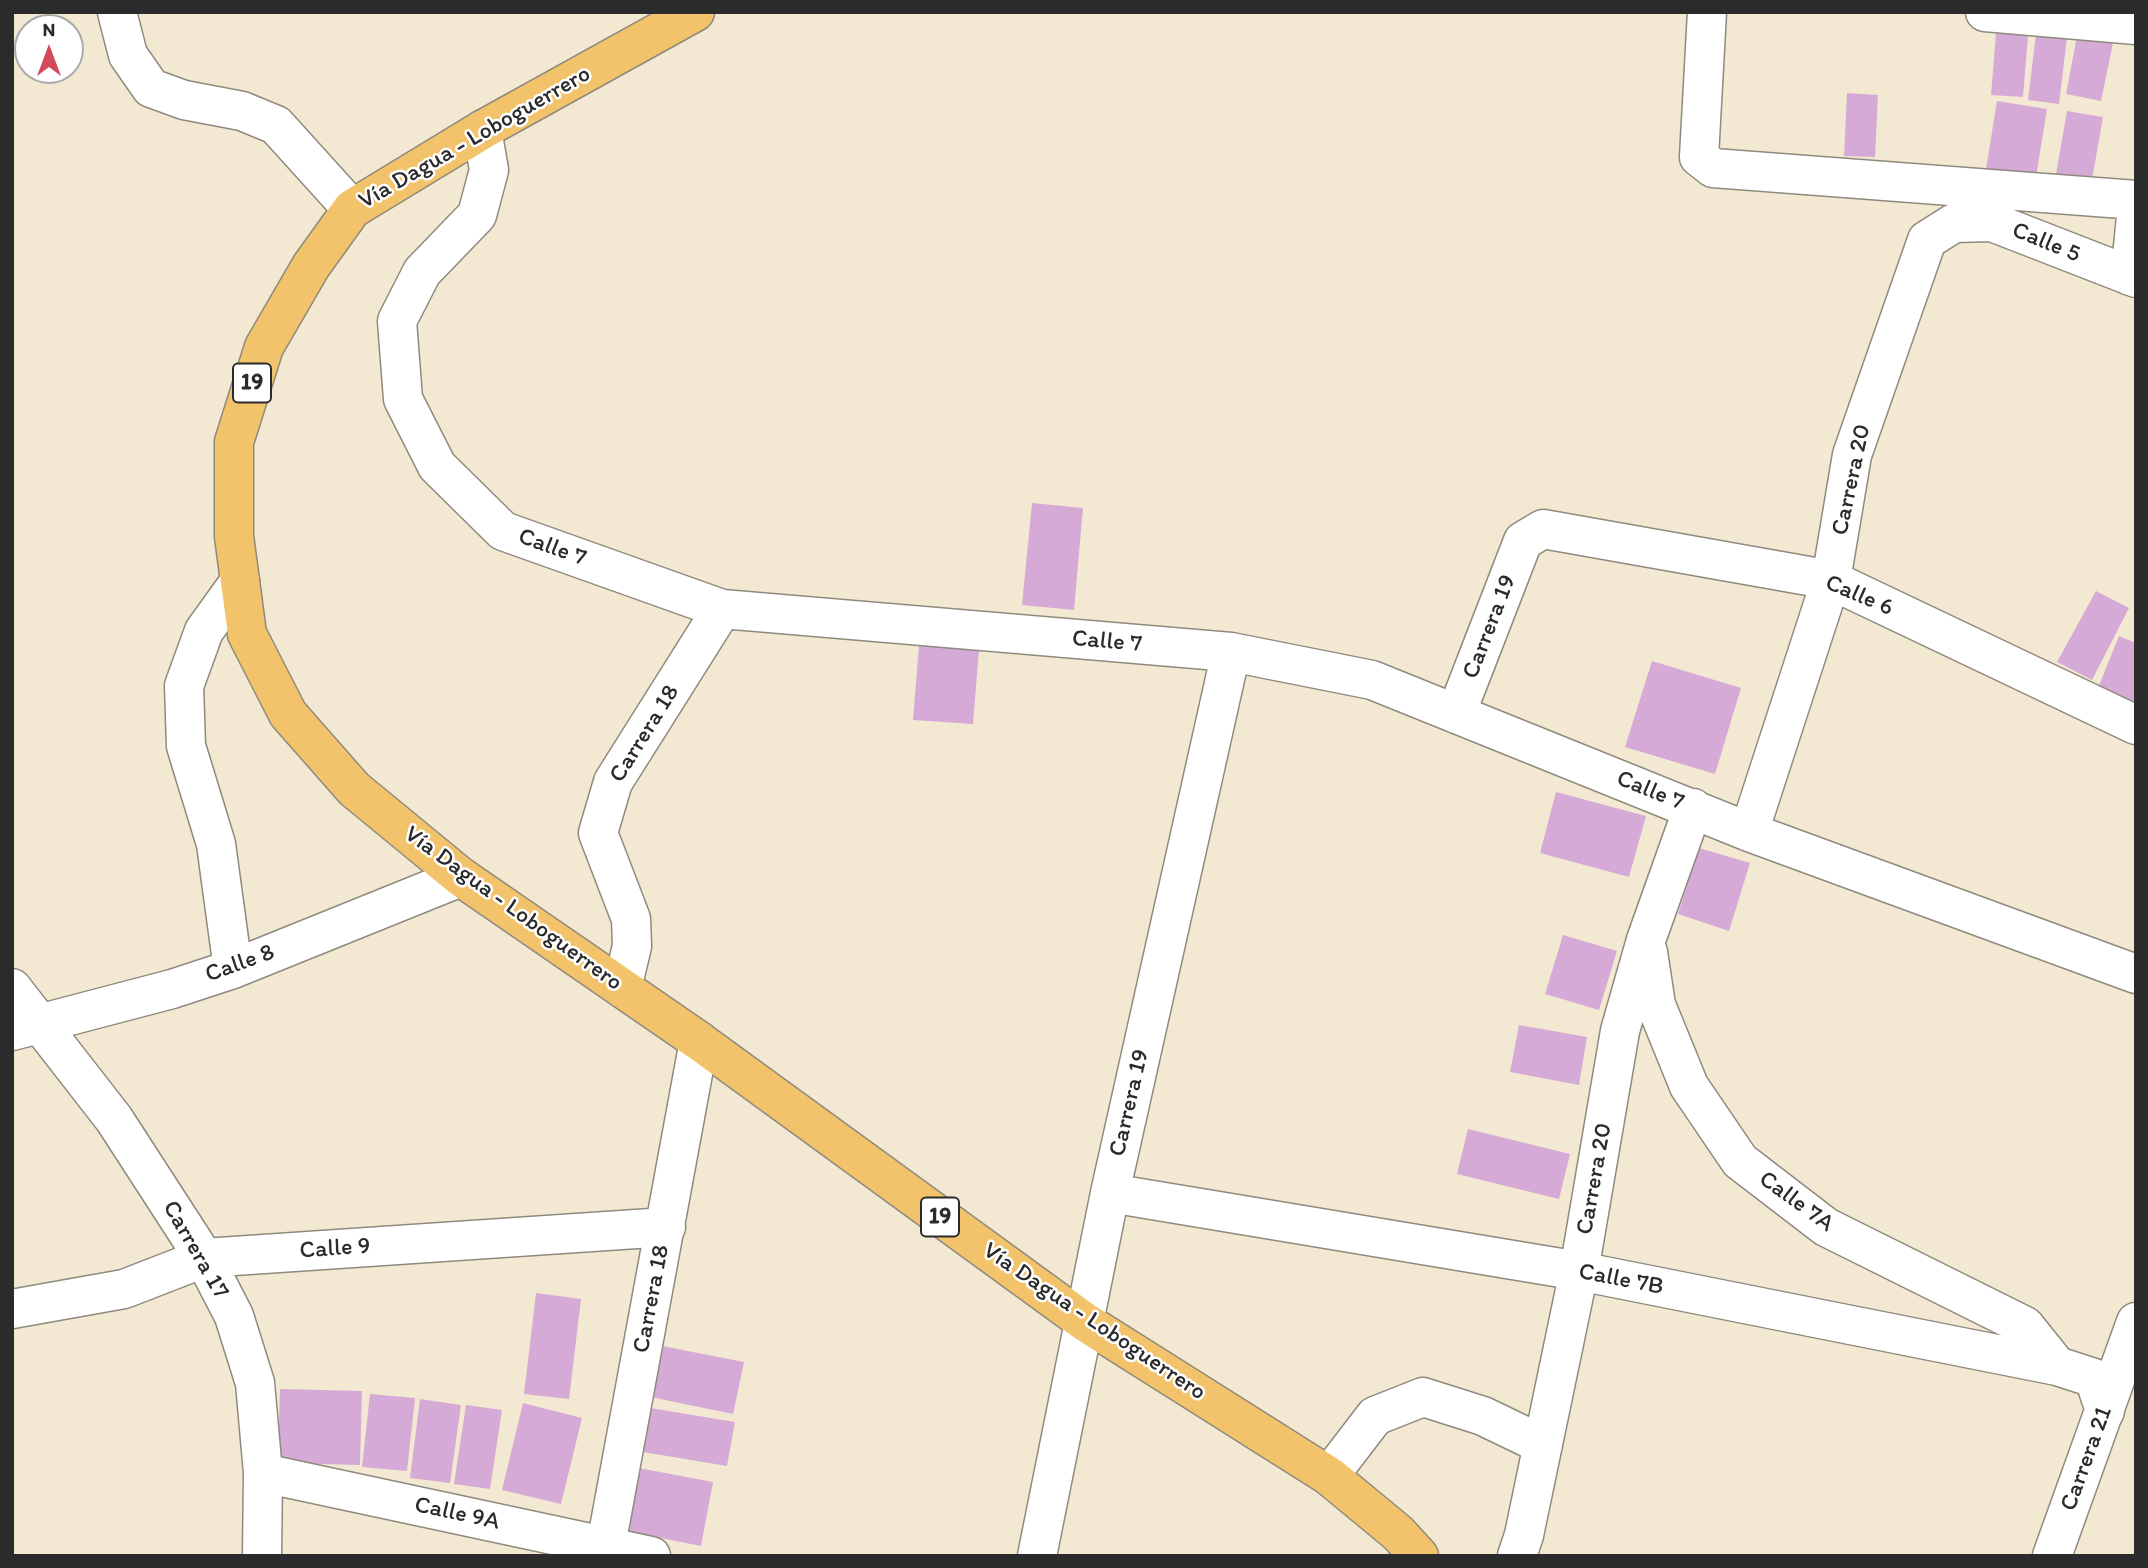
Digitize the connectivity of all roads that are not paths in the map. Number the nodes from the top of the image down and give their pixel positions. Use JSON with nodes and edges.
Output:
{"nodes":[{"id":1,"x":117,"y":12,"type":"edge"},
{"id":2,"x":695,"y":12,"type":"edge"},
{"id":3,"x":1707,"y":12,"type":"edge"},
{"id":4,"x":1984,"y":12,"type":"edge"},
{"id":5,"x":2136,"y":25,"type":"edge"},
{"id":6,"x":482,"y":130,"type":"junction"},
{"id":7,"x":2136,"y":200,"type":"edge"},
{"id":8,"x":352,"y":209,"type":"junction"},
{"id":9,"x":2136,"y":217,"type":"edge"},
{"id":10,"x":1954,"y":223,"type":"joint"},
{"id":11,"x":2133,"y":277,"type":"edge"},
{"id":12,"x":1523,"y":541,"type":"joint"},
{"id":13,"x":1832,"y":580,"type":"junction"},
{"id":14,"x":240,"y":581,"type":"junction"},
{"id":15,"x":722,"y":609,"type":"junction"},
{"id":16,"x":1231,"y":652,"type":"junction"},
{"id":17,"x":1457,"y":714,"type":"junction"},
{"id":18,"x":2136,"y":725,"type":"edge"},
{"id":19,"x":1693,"y":808,"type":"junction"},
{"id":20,"x":1749,"y":832,"type":"junction"},
{"id":21,"x":461,"y":877,"type":"junction"},
{"id":22,"x":1646,"y":940,"type":"junction"},
{"id":23,"x":233,"y":969,"type":"junction"},
{"id":24,"x":2136,"y":974,"type":"edge"},
{"id":25,"x":12,"y":988,"type":"edge"},
{"id":26,"x":622,"y":988,"type":"junction"},
{"id":27,"x":28,"y":1028,"type":"edge"},
{"id":28,"x":699,"y":1041,"type":"junction"},
{"id":29,"x":1110,"y":1193,"type":"junction"},
{"id":30,"x":666,"y":1227,"type":"junction"},
{"id":31,"x":204,"y":1258,"type":"junction"},
{"id":32,"x":1579,"y":1271,"type":"junction"},
{"id":33,"x":12,"y":1309,"type":"edge"},
{"id":34,"x":1085,"y":1322,"type":"junction"},
{"id":35,"x":2136,"y":1322,"type":"edge"},
{"id":36,"x":2057,"y":1366,"type":"junction"},
{"id":37,"x":2105,"y":1410,"type":"junction"},
{"id":38,"x":1542,"y":1445,"type":"junction"},
{"id":39,"x":263,"y":1473,"type":"junction"},
{"id":40,"x":1329,"y":1476,"type":"junction"},
{"id":41,"x":605,"y":1551,"type":"edge"},
{"id":42,"x":262,"y":1556,"type":"edge"},
{"id":43,"x":651,"y":1556,"type":"edge"},
{"id":44,"x":1037,"y":1556,"type":"edge"},
{"id":45,"x":1419,"y":1556,"type":"edge"},
{"id":46,"x":1517,"y":1556,"type":"edge"},
{"id":47,"x":2052,"y":1556,"type":"edge"}],
"edges":[{"from":1,"to":8,"type":"street"},
{"from":2,"to":6,"type":"main road","name":"Vía Dagua - Loboguerrero","number":"19"},
{"from":3,"to":7,"type":"street"},
{"from":4,"to":5,"type":"street"},
{"from":6,"to":8,"type":"main road","name":"Vía Dagua - Loboguerrero","number":"19"},
{"from":6,"to":15,"type":"street","name":"Calle 7"},
{"from":8,"to":14,"type":"main road","name":"Vía Dagua - Loboguerrero","number":"19"},
{"from":9,"to":11,"type":"street"},
{"from":10,"to":11,"type":"street","name":"Calle 5"},
{"from":10,"to":13,"type":"street","name":"Carrera 20"},
{"from":12,"to":13,"type":"street","name":"Calle 6"},
{"from":12,"to":17,"type":"street","name":"Carrera 19"},
{"from":13,"to":18,"type":"street","name":"Calle 6"},
{"from":13,"to":20,"type":"street","name":"Carrera 20"},
{"from":14,"to":21,"type":"main road","name":"Vía Dagua - Loboguerrero","number":"19"},
{"from":14,"to":23,"type":"street"},
{"from":15,"to":16,"type":"street","name":"Calle 7"},
{"from":15,"to":26,"type":"street","name":"Carrera 18"},
{"from":16,"to":17,"type":"street","name":"Calle 7"},
{"from":16,"to":29,"type":"street","name":"Carrera 19"},
{"from":17,"to":19,"type":"street","name":"Calle 7"},
{"from":19,"to":20,"type":"street","name":"Calle 7"},
{"from":19,"to":22,"type":"street","name":"Carrera 20"},
{"from":20,"to":24,"type":"street","name":"Calle 7"},
{"from":21,"to":23,"type":"street","name":"Calle 8"},
{"from":21,"to":26,"type":"main road","name":"Vía Dagua - Loboguerrero","number":"19"},
{"from":22,"to":32,"type":"street","name":"Carrera 20"},
{"from":22,"to":36,"type":"street","name":"Calle 7A"},
{"from":23,"to":27,"type":"street","name":"Calle 8"},
{"from":25,"to":27,"type":"street","name":"Carrera 17"},
{"from":26,"to":28,"type":"main road","name":"Vía Dagua - Loboguerrero","number":"19"},
{"from":27,"to":31,"type":"street","name":"Carrera 17"},
{"from":28,"to":30,"type":"street","name":"Carrera 18"},
{"from":28,"to":34,"type":"main road","name":"Vía Dagua - Loboguerrero","number":"19"},
{"from":29,"to":32,"type":"street","name":"Calle 7B"},
{"from":29,"to":34,"type":"street","name":"Carrera 19"},
{"from":30,"to":31,"type":"street","name":"Calle 9"},
{"from":30,"to":41,"type":"street","name":"Carrera 18"},
{"from":31,"to":33,"type":"street","name":"Calle 9"},
{"from":31,"to":39,"type":"street","name":"Carrera 17"},
{"from":32,"to":36,"type":"street","name":"Calle 7B"},
{"from":32,"to":38,"type":"street","name":"Carrera 20"},
{"from":34,"to":40,"type":"main road","name":"Vía Dagua - Loboguerrero","number":"19"},
{"from":34,"to":44,"type":"street","name":"Carrera 19"},
{"from":35,"to":37,"type":"street","name":"Carrera 21"},
{"from":36,"to":37,"type":"street","name":"Calle 7B"},
{"from":37,"to":47,"type":"street","name":"Carrera 21"},
{"from":38,"to":40,"type":"street"},
{"from":38,"to":46,"type":"street","name":"Carrera 20"},
{"from":39,"to":41,"type":"street","name":"Calle 9A"},
{"from":39,"to":42,"type":"street","name":"Carrera 17"},
{"from":40,"to":45,"type":"main road","name":"Vía Dagua - Loboguerrero","number":"19"},
{"from":41,"to":43,"type":"street","name":"Calle 9A"}]}
